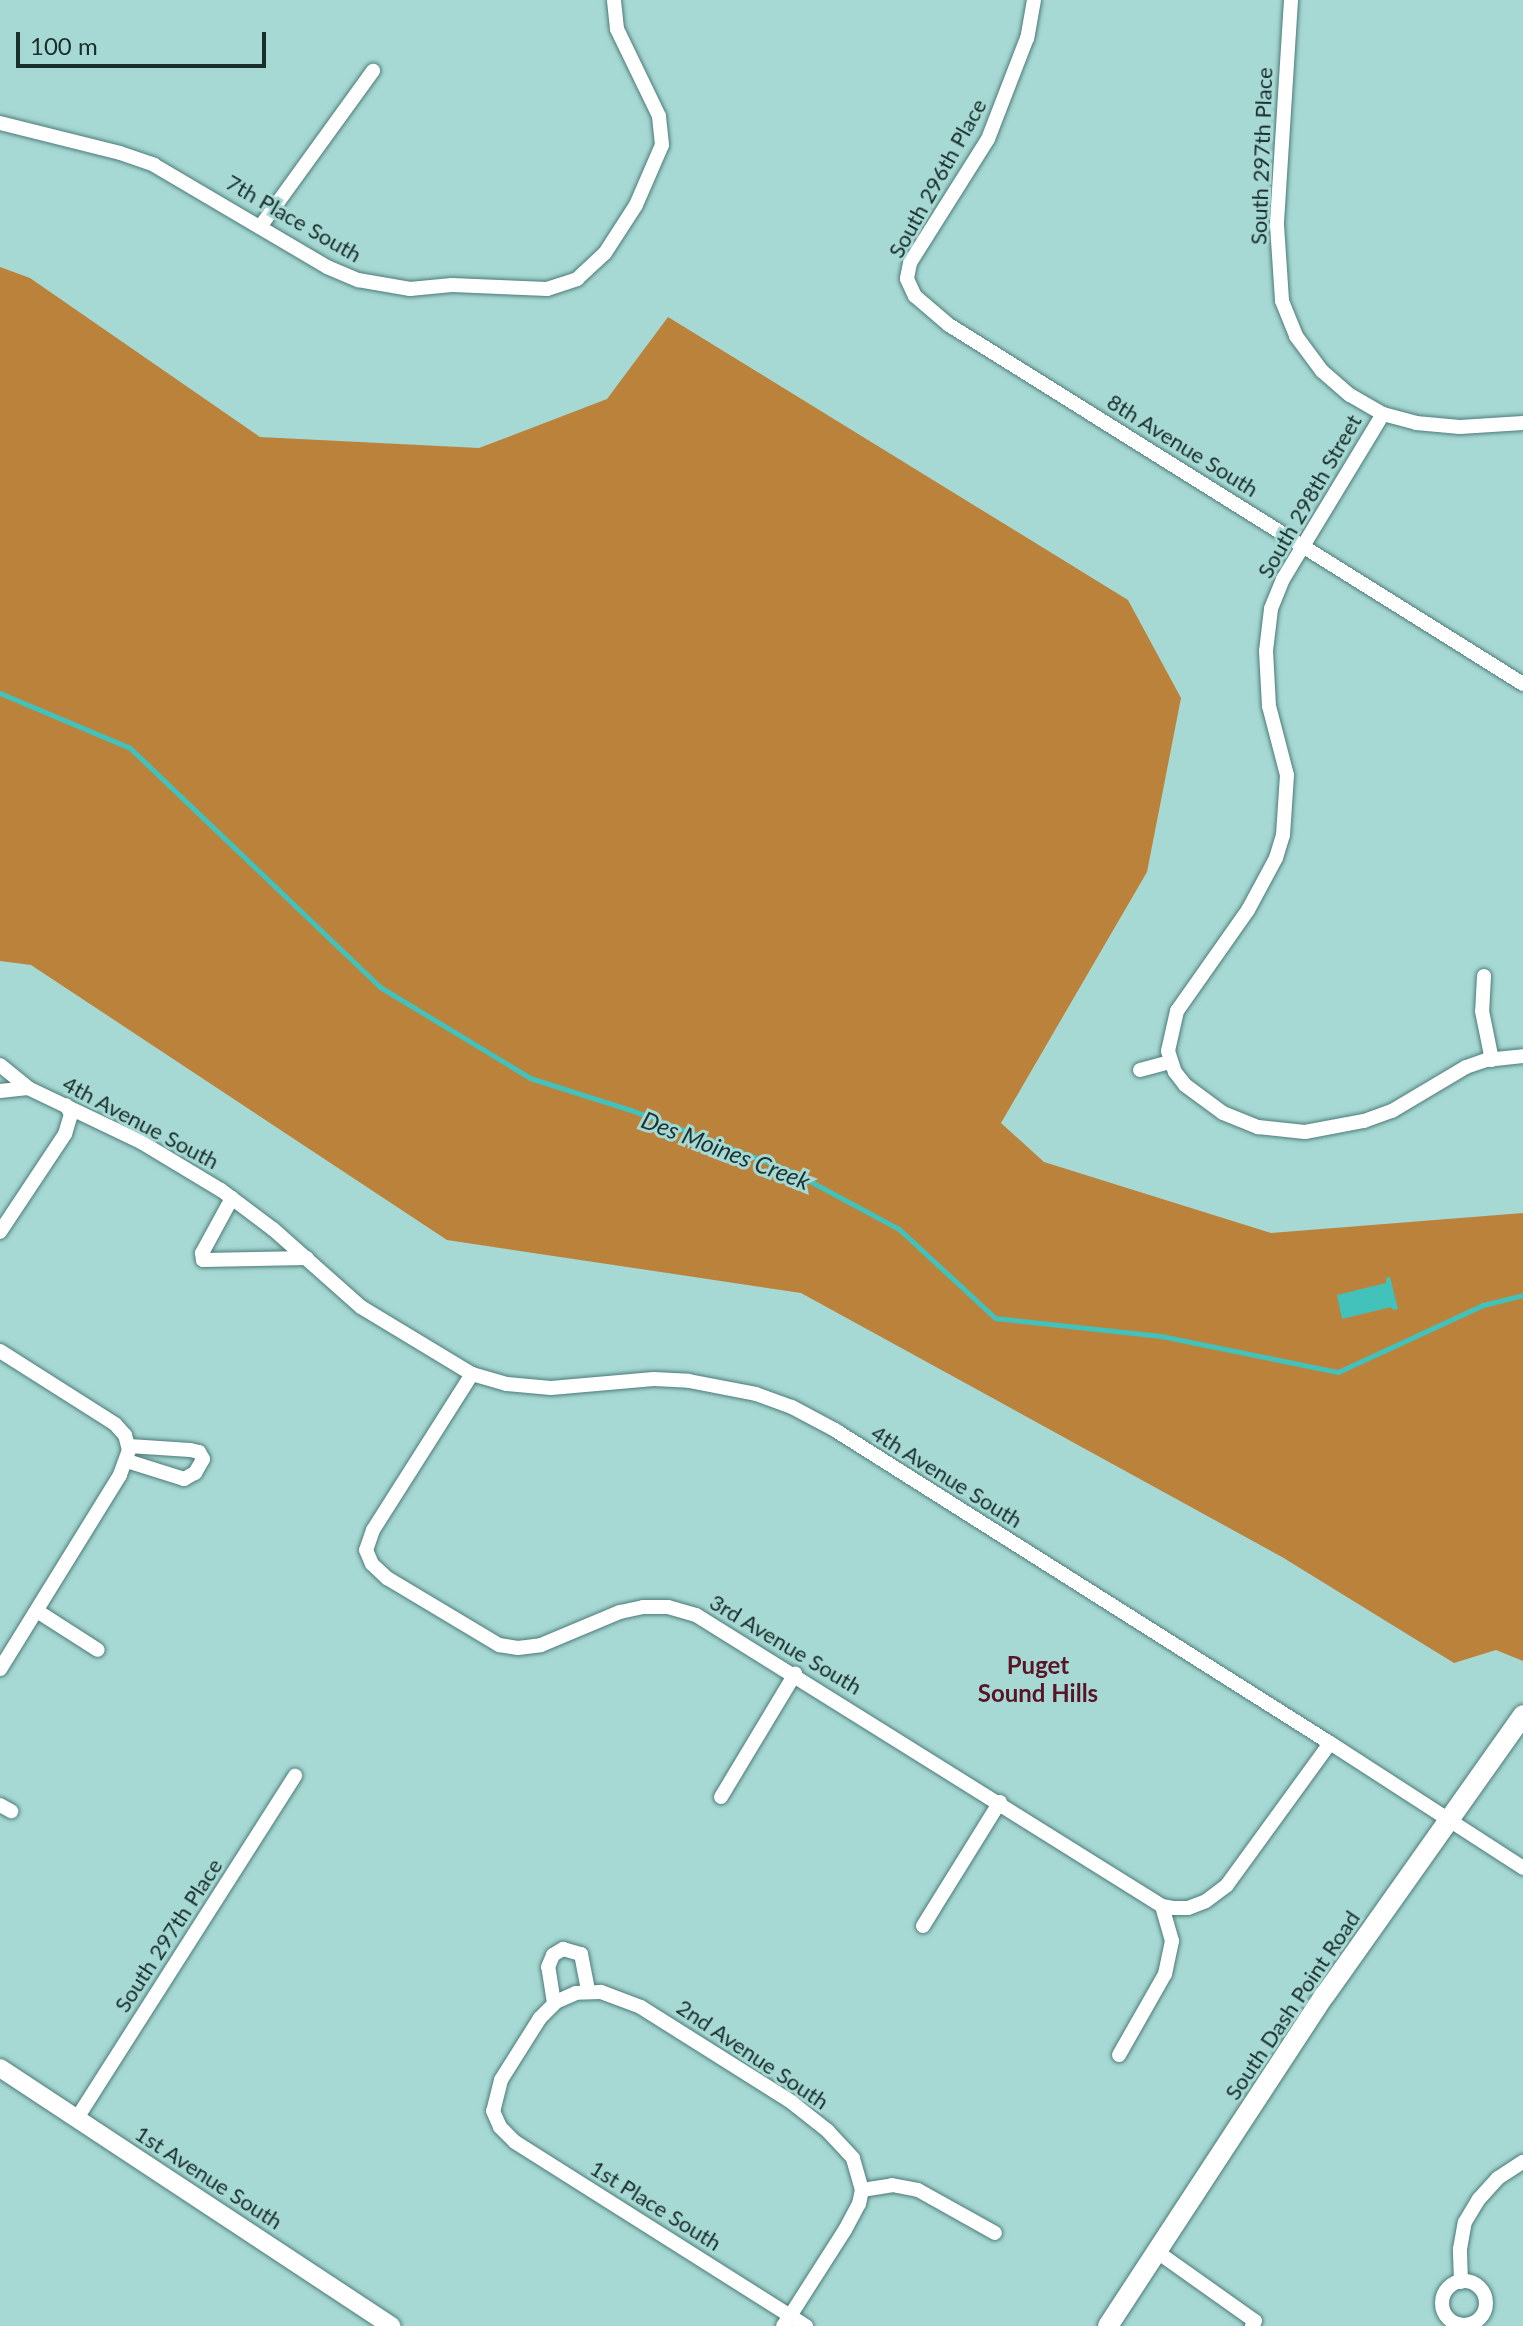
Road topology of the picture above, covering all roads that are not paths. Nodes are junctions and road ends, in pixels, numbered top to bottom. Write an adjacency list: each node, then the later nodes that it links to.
1 (614, 0): 6 (street, 7th Place South)
2 (1034, 0): 7 (street, South 296th Place)
3 (1291, 0): 8 (street, South 297th Place)
4 (373, 71): 6 (street)
5 (0, 123): 6 (street, 7th Place South)
6 (260, 227)
7 (909, 285): 10 (street, 8th Avenue South)
8 (1383, 414): 9 (street, South 297th Place); 10 (street, South 298th Street)
9 (1523, 423)
10 (1304, 547): 11 (street, 8th Avenue South); 15 (street, South 298th Street)
11 (1523, 684)
12 (1484, 976): 14 (street)
13 (1523, 1056): 14 (street)
14 (1492, 1060): 15 (street)
15 (1170, 1062): 17 (street)
16 (0, 1066): 18 (street, 4th Avenue South); 19 (street)
17 (1140, 1070)
18 (28, 1088): 19 (street, 4th Avenue South); 20 (street, 4th Avenue South)
19 (0, 1089)
20 (66, 1105): 21 (street, 4th Avenue South); 22 (street)
21 (232, 1198): 23 (street, 4th Avenue South); 23 (street, 4th Avenue South)
22 (0, 1232)
23 (307, 1258): 25 (street, 4th Avenue South)
24 (0, 1351): 26 (street)
25 (472, 1374): 29 (street, 3rd Avenue South); 31 (street, 4th Avenue South)
26 (37, 1611): 27 (street); 28 (street)
27 (98, 1650)
28 (0, 1669)
29 (795, 1674): 33 (street); 34 (street, 3rd Avenue South)
30 (1523, 1715): 35 (main road, South Dash Point Road)
31 (1330, 1743): 35 (street, 4th Avenue South); 37 (street)
32 (295, 1776): 43 (street, South 297th Place)
33 (721, 1797)
34 (1000, 1802): 37 (street, 3rd Avenue South); 38 (street)
35 (1450, 1821): 36 (street, 4th Avenue South); 47 (main road, South Dash Point Road)
36 (1523, 1868)
37 (1162, 1906): 41 (street)
38 (923, 1926)
39 (582, 1992): 40 (street); 40 (street); 45 (street, 2nd Avenue South)
40 (554, 2003): 49 (street, 1st Place South)
41 (1119, 2055)
42 (0, 2068): 43 (street, 1st Avenue South)
43 (77, 2118): 51 (street, 1st Avenue South)
44 (1523, 2162): 48 (street)
45 (862, 2190): 46 (street); 49 (street)
46 (995, 2233)
47 (1156, 2251): 50 (street); 53 (main road, South Dash Point Road)
48 (1461, 2282)
49 (786, 2321): 52 (street, 1st Place South)
50 (1254, 2323)
51 (392, 2326)
52 (806, 2326)
53 (1108, 2326)

